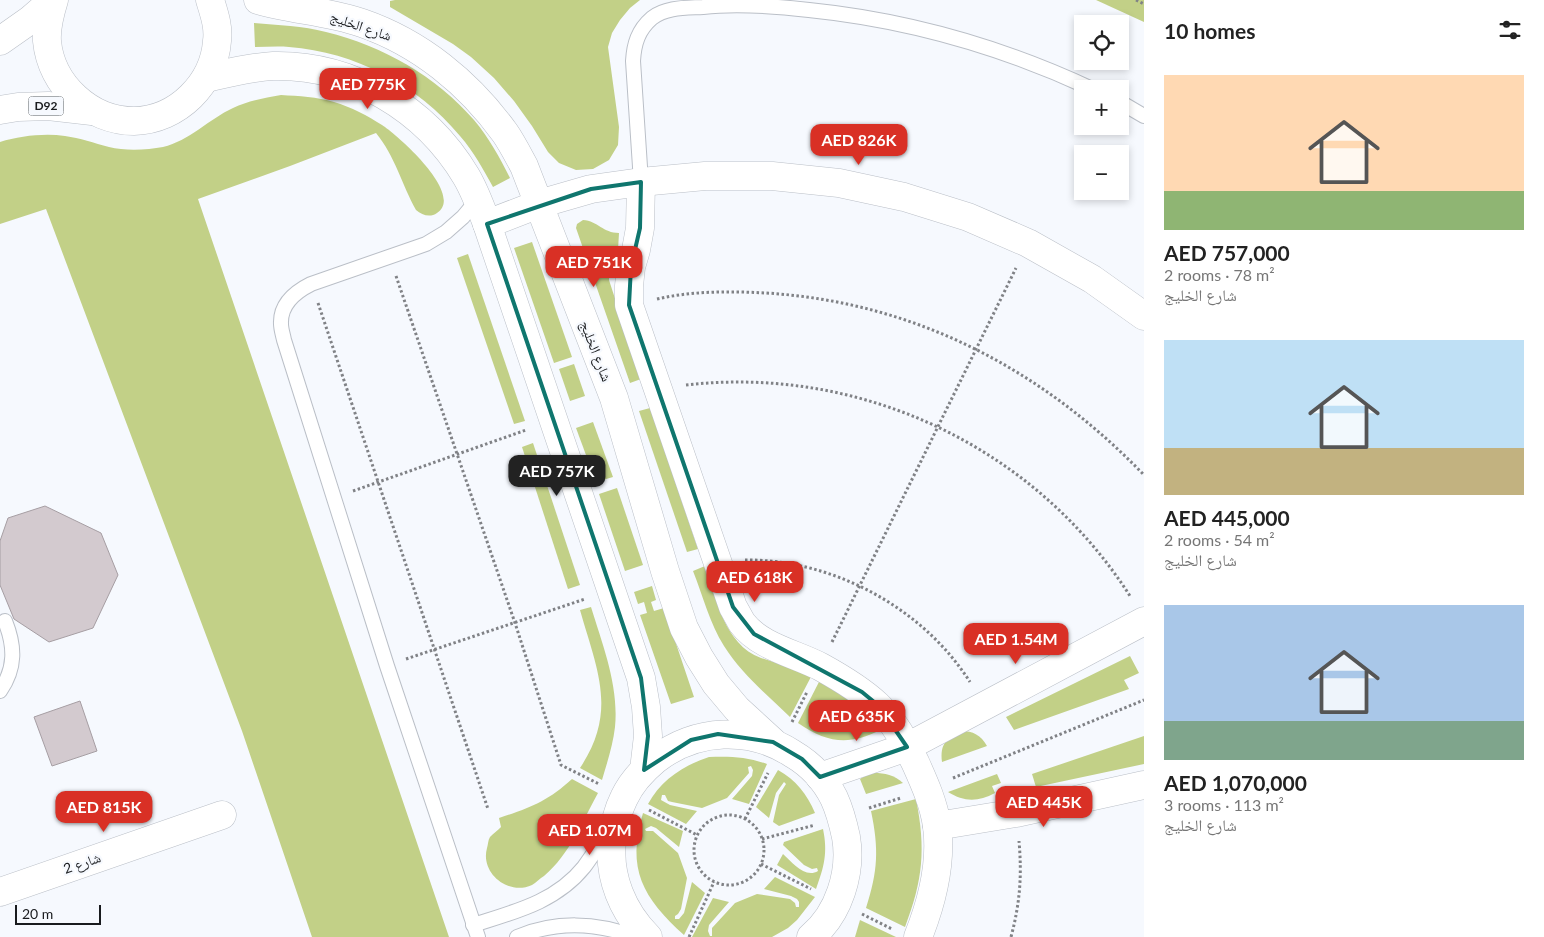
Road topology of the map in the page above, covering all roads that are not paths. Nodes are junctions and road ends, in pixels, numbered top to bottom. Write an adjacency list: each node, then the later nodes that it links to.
1 (54, 0): 4 (main road); 9 (main road)
2 (210, 0): 5 (main road)
3 (258, 0): 13 (main road, شارع الخليج)
4 (0, 41)
5 (206, 78): 9 (main road); 12 (main road)
6 (1074, 81): 11 (lane)
7 (1129, 107): 10 (lane)
8 (0, 110): 9 (main road, D92)
9 (92, 111)
10 (1144, 116)
11 (641, 182): 13 (main road); 15 (main road); 20 (main road)
12 (478, 199): 14 (main road); 28 (lane)
13 (539, 204): 14 (main road); 19 (main road, شارع الخليج)
14 (487, 224): 21 (main road)
15 (1144, 316)
16 (1139, 611): 20 (main road)
17 (5, 621): 18 (lane)
18 (0, 691)
19 (777, 744): 21 (main road); 22 (main road)
20 (907, 747): 22 (main road); 26 (main road)
21 (644, 770): 25 (main road)
22 (820, 777): 29 (main road)
23 (1144, 786): 26 (main road)
24 (222, 815): 27 (main road, شارع 2)
25 (614, 823): 28 (lane); 32 (main road)
26 (937, 826): 33 (main road)
27 (0, 892)
28 (476, 931)
29 (813, 936)
30 (517, 937): 31 (lane)
31 (635, 937)
32 (648, 937)
33 (918, 937)

